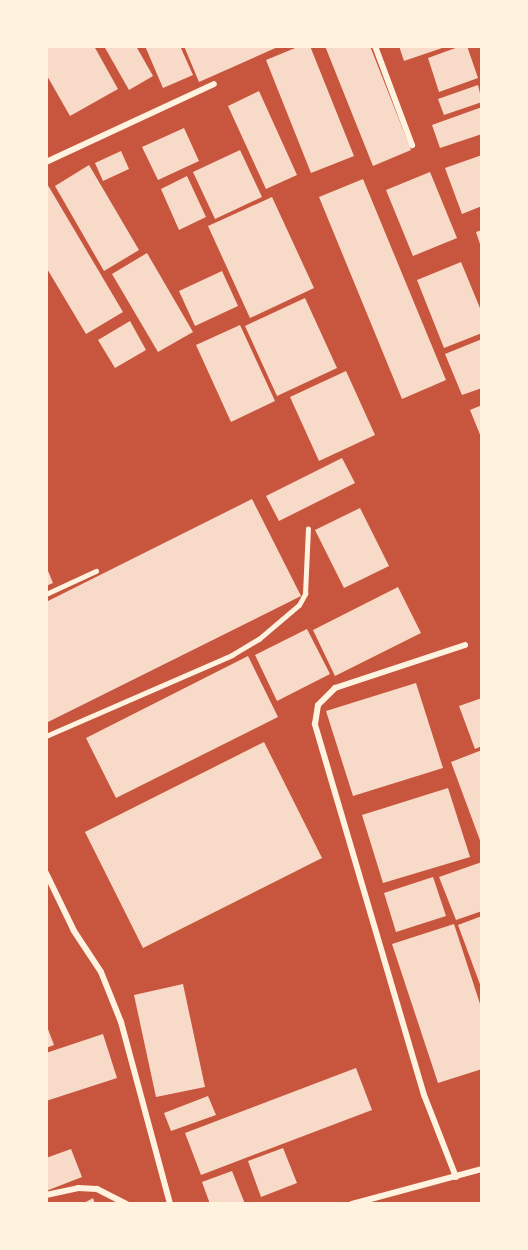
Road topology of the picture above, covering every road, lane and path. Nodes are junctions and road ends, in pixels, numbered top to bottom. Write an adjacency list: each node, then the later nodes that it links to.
1 (375, 46): 3 (street)
2 (214, 84): 4 (street)
3 (412, 145)
4 (46, 162)
5 (308, 529): 9 (lane)
6 (96, 571): 7 (lane)
7 (46, 594)
8 (465, 645): 12 (street)
9 (46, 736)
10 (46, 873): 15 (street)
11 (482, 1169): 12 (street)
12 (456, 1177): 16 (street)
13 (46, 1195): 14 (street)
14 (126, 1203)
15 (170, 1203)
16 (352, 1203)

